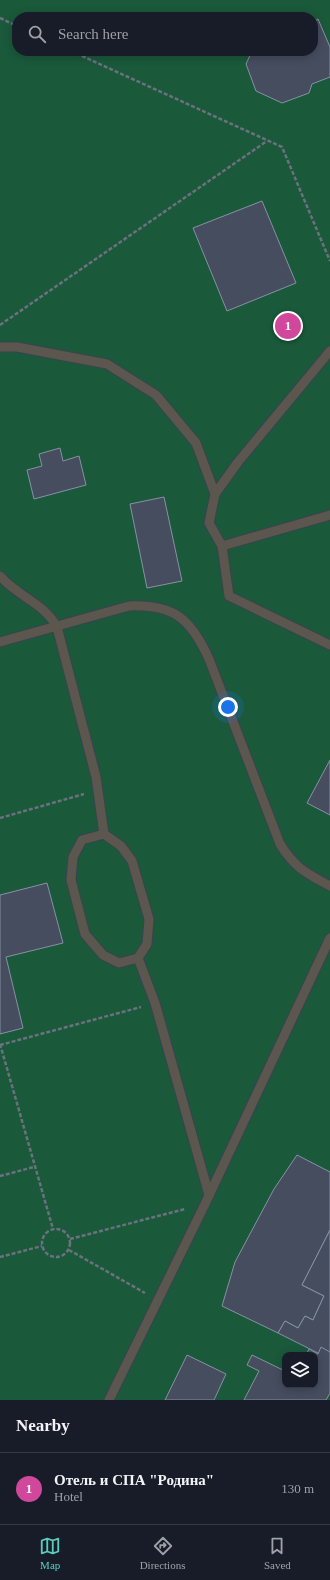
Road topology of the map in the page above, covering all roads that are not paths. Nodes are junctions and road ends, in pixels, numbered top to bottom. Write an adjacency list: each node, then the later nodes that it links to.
1 (0, 348): 3 (lane)
2 (330, 350): 3 (lane)
3 (215, 494): 5 (lane)
4 (330, 515): 5 (lane)
5 (222, 546): 9 (lane)
6 (0, 576): 7 (lane)
7 (57, 627): 8 (lane); 10 (lane); 11 (lane)
8 (0, 642)
9 (330, 645)
10 (104, 834): 13 (lane); 13 (lane)
11 (330, 886)
12 (330, 938): 14 (lane)
13 (138, 958): 14 (lane)
14 (207, 1200): 15 (lane)
15 (109, 1400)

